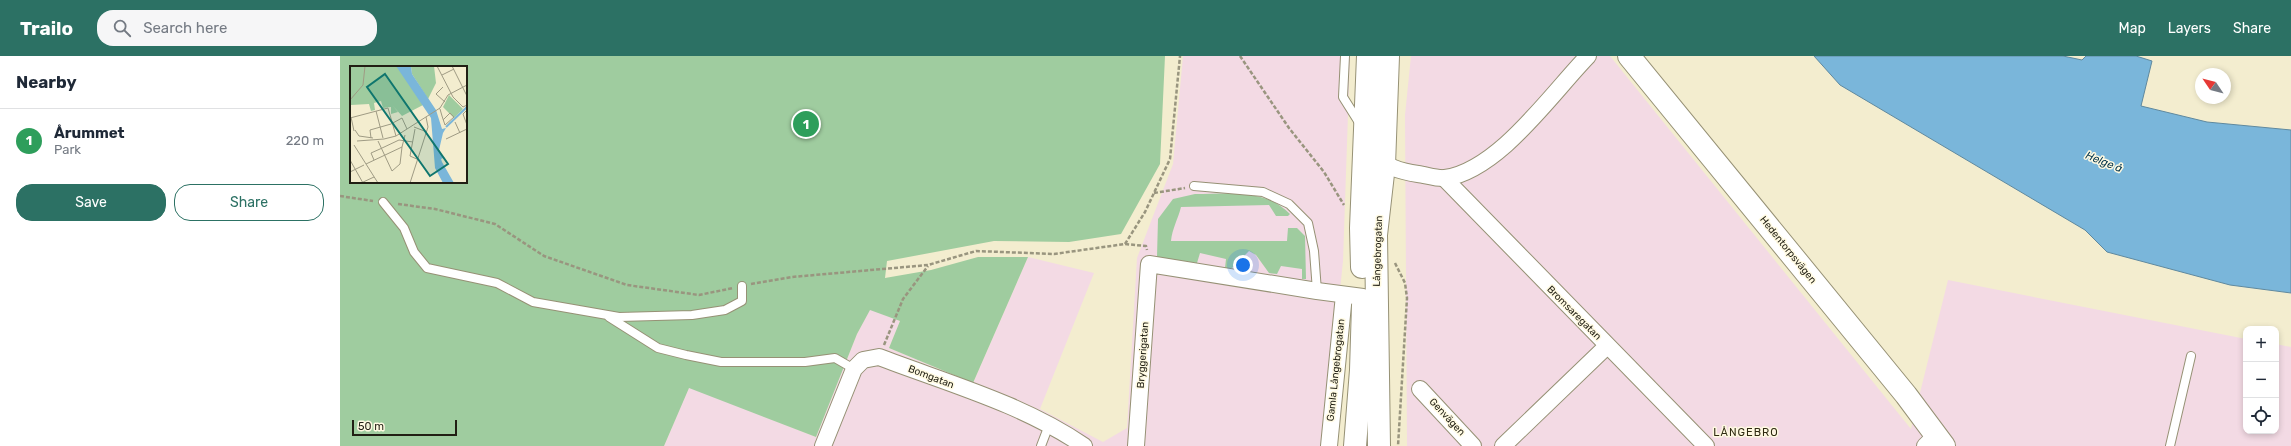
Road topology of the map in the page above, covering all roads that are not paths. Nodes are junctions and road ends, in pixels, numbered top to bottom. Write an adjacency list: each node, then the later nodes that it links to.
1 (1345, 56): 7 (lane)
2 (1368, 56): 7 (main road, Långebrogatan)
3 (1376, 56): 8 (street)
4 (1388, 56): 8 (main road, Långebrogatan)
5 (1588, 56): 9 (street)
6 (1629, 56): 21 (main road, Hedentorpsvägen)
7 (1364, 130): 14 (main road, Långebrogatan)
8 (1384, 165): 9 (street); 28 (main road, Långebrogatan)
9 (1444, 178): 16 (street, Bromsaregatan)
10 (1194, 186): 13 (lane)
11 (383, 202): 15 (lane)
12 (742, 286): 15 (lane)
13 (1317, 291): 14 (street); 25 (street, Bryggerigatan)
14 (1353, 296): 26 (street, Gamla Långebrogatan); 27 (main road, Långebrogatan)
15 (606, 315): 18 (lane)
16 (1607, 346): 30 (street); 31 (street, Bromsaregatan)
17 (2191, 356): 32 (lane)
18 (854, 369): 20 (street, Bomgatan); 22 (street)
19 (1420, 388): 29 (street, Genvägen)
20 (1050, 425): 23 (lane); 24 (street, Bomgatan)
21 (1935, 442)
22 (823, 446)
23 (1041, 446)
24 (1084, 446)
25 (1136, 446)
26 (1329, 446)
27 (1355, 446)
28 (1379, 446)
29 (1473, 446)
30 (1502, 446)
31 (1706, 446)
32 (2170, 446)

